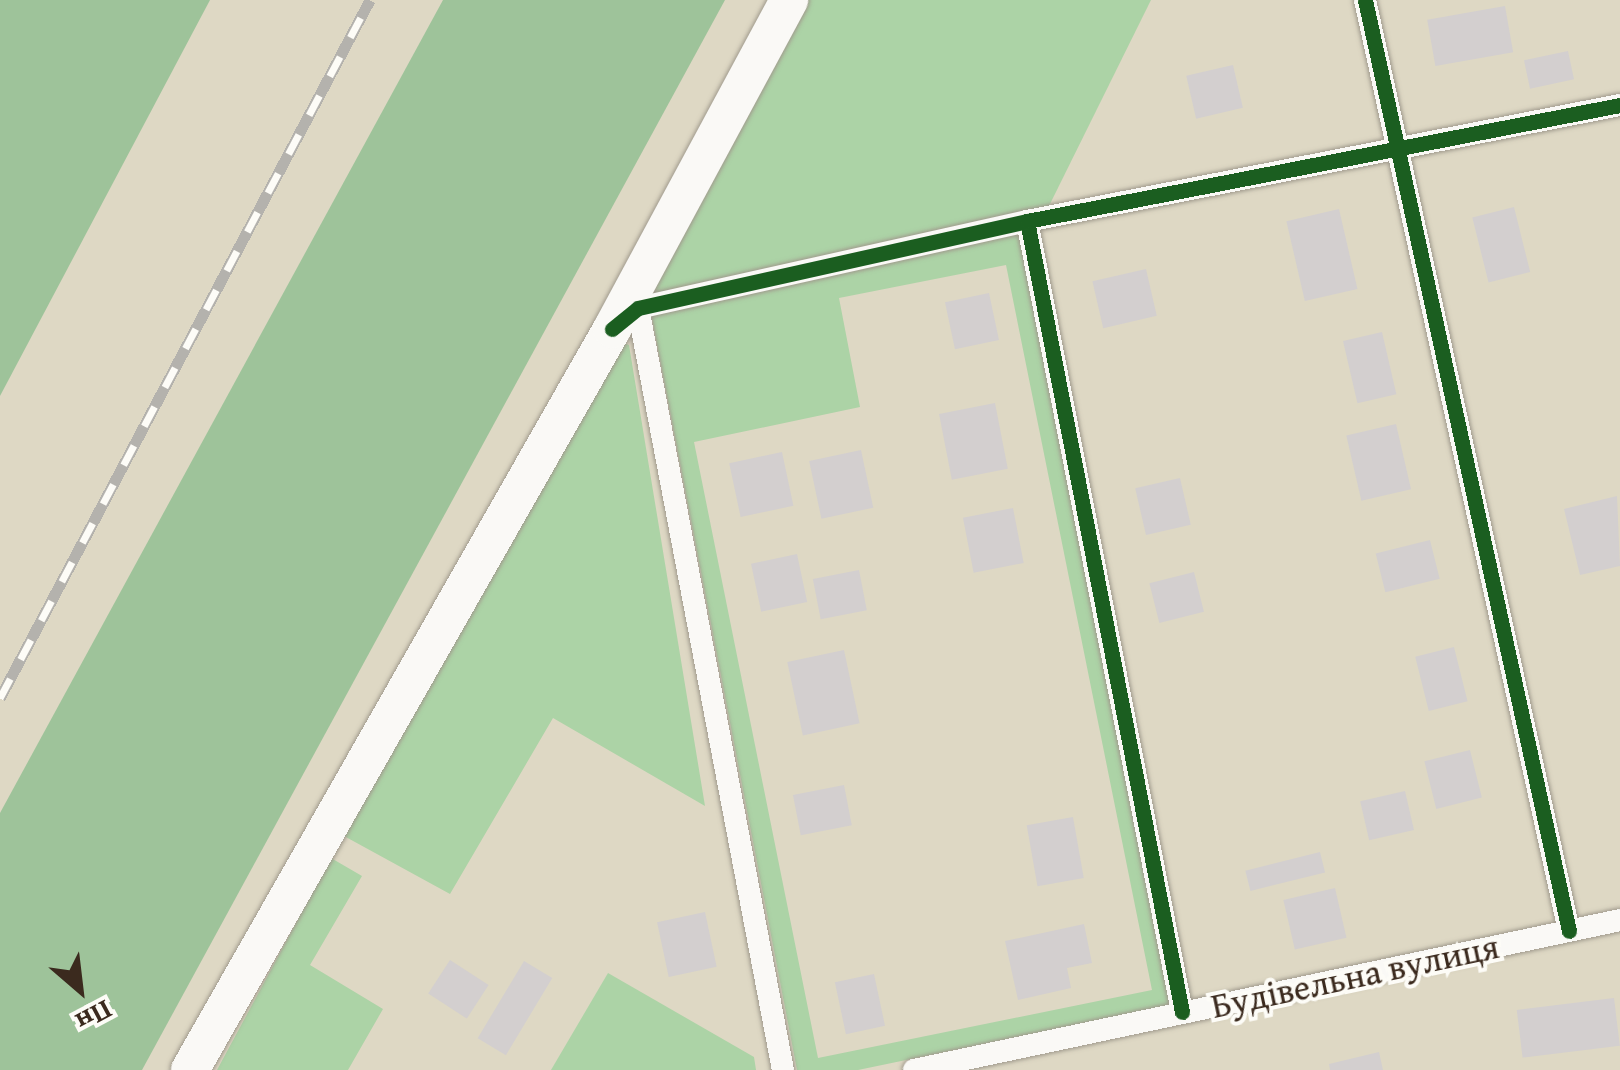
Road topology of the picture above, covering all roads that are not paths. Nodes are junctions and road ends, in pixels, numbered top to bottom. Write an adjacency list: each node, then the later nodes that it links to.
1 (789, 0): 6 (main road)
2 (1365, 0): 4 (street)
3 (1620, 104): 4 (street)
4 (1394, 150): 5 (street); 8 (street)
5 (1026, 221): 6 (street); 9 (street)
6 (625, 319): 10 (main road); 11 (street)
7 (1620, 920): 8 (street, Будівельна вулиця)
8 (1569, 931): 9 (street, Будівельна вулиця)
9 (1182, 1012): 12 (street, Будівельна вулиця)
10 (190, 1070)
11 (783, 1070)
12 (914, 1070)

